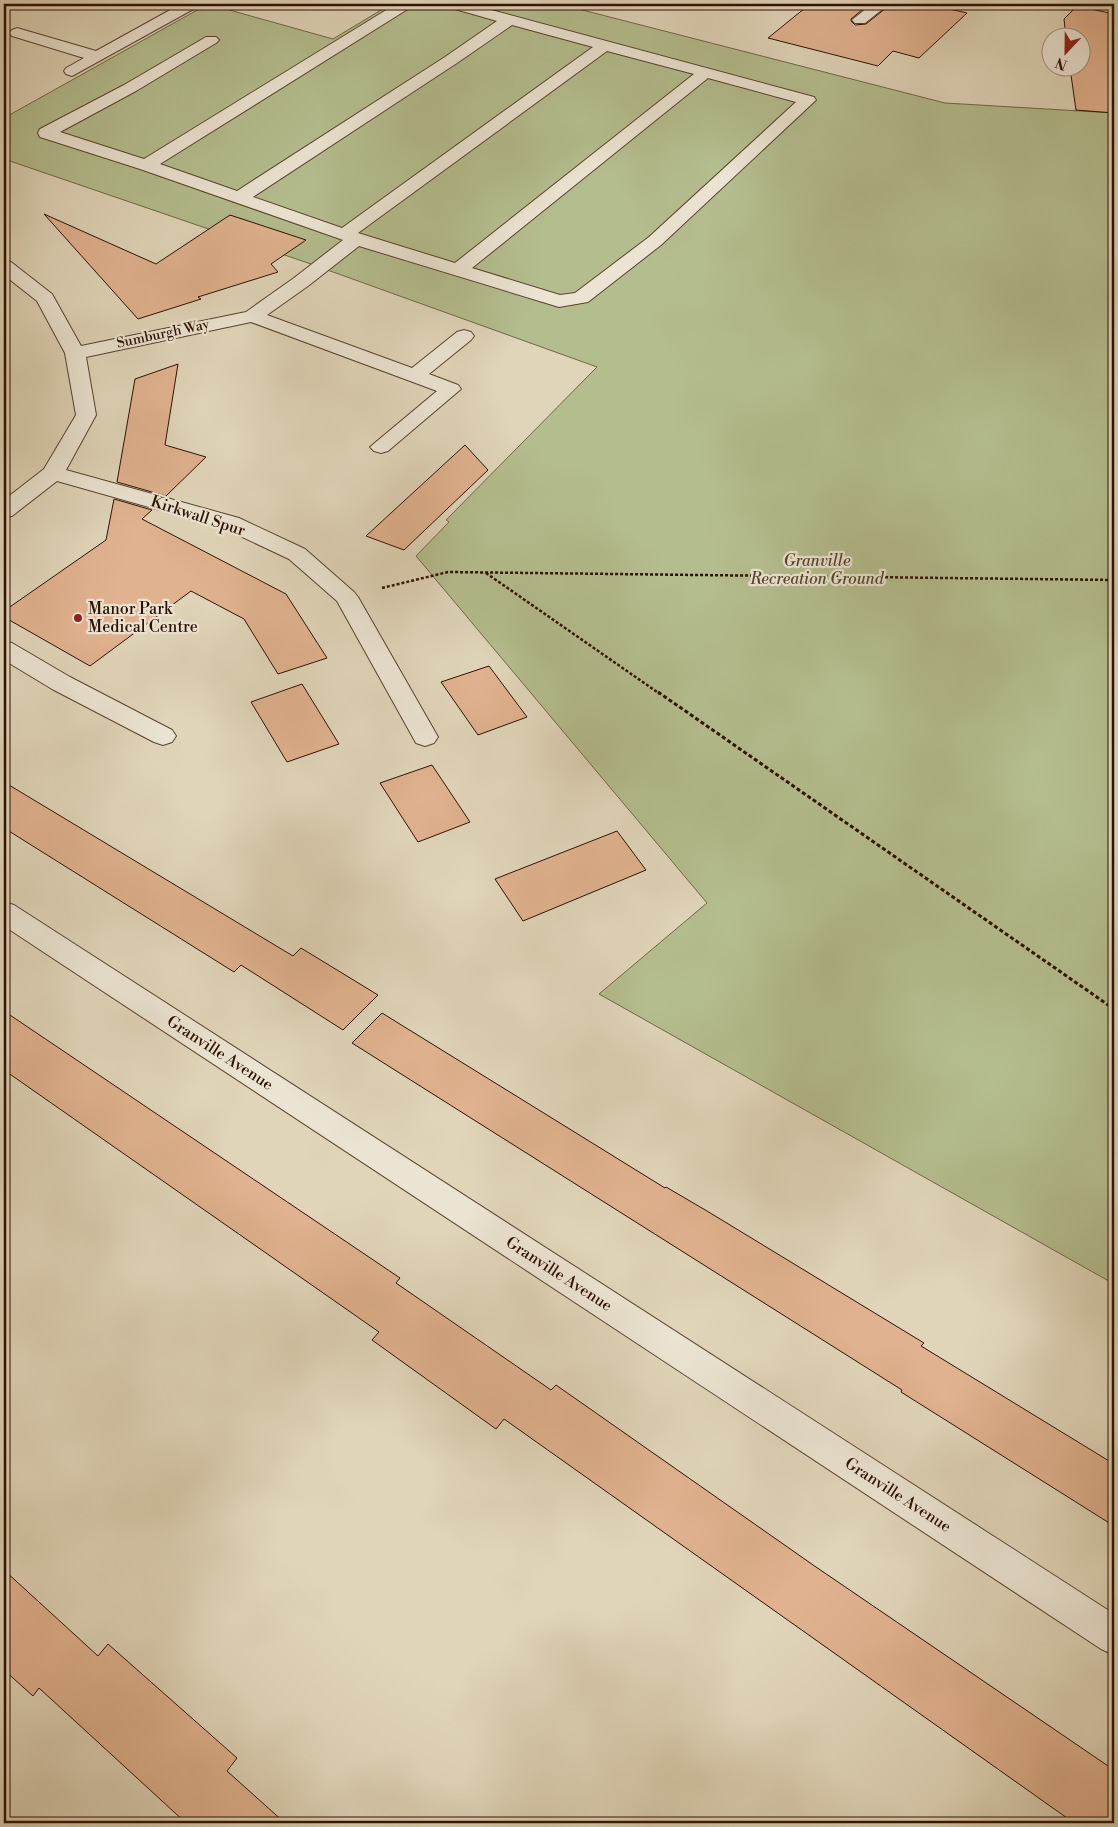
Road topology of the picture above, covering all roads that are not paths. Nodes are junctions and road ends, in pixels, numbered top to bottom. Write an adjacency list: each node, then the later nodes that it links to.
1 (192, 4): 10 (street)
2 (406, 4): 13 (street)
3 (453, 4): 5 (street)
4 (881, 4): 6 (street)
5 (510, 19): 9 (street); 14 (street)
6 (860, 20)
7 (8, 32): 10 (street)
8 (211, 40): 13 (street)
9 (606, 45): 12 (street); 15 (street, Sumburgh Way)
10 (96, 56): 11 (street)
11 (72, 71)
12 (706, 72): 17 (street); 17 (street)
13 (146, 165): 14 (street)
14 (239, 198): 15 (street)
15 (350, 237): 17 (street); 18 (street, Sumburgh Way)
16 (4, 266): 20 (street)
17 (460, 270)
18 (252, 316): 20 (street, Sumburgh Way); 21 (street)
19 (464, 336): 21 (street)
20 (75, 353): 23 (street)
21 (414, 376): 22 (street)
22 (381, 447)
23 (53, 473): 24 (street); 27 (street, Kirkwall Spur)
24 (4, 512)
25 (4, 650): 26 (street)
26 (164, 736)
27 (425, 737)
28 (4, 912): 29 (street, Granville Avenue)
29 (1114, 1636)

